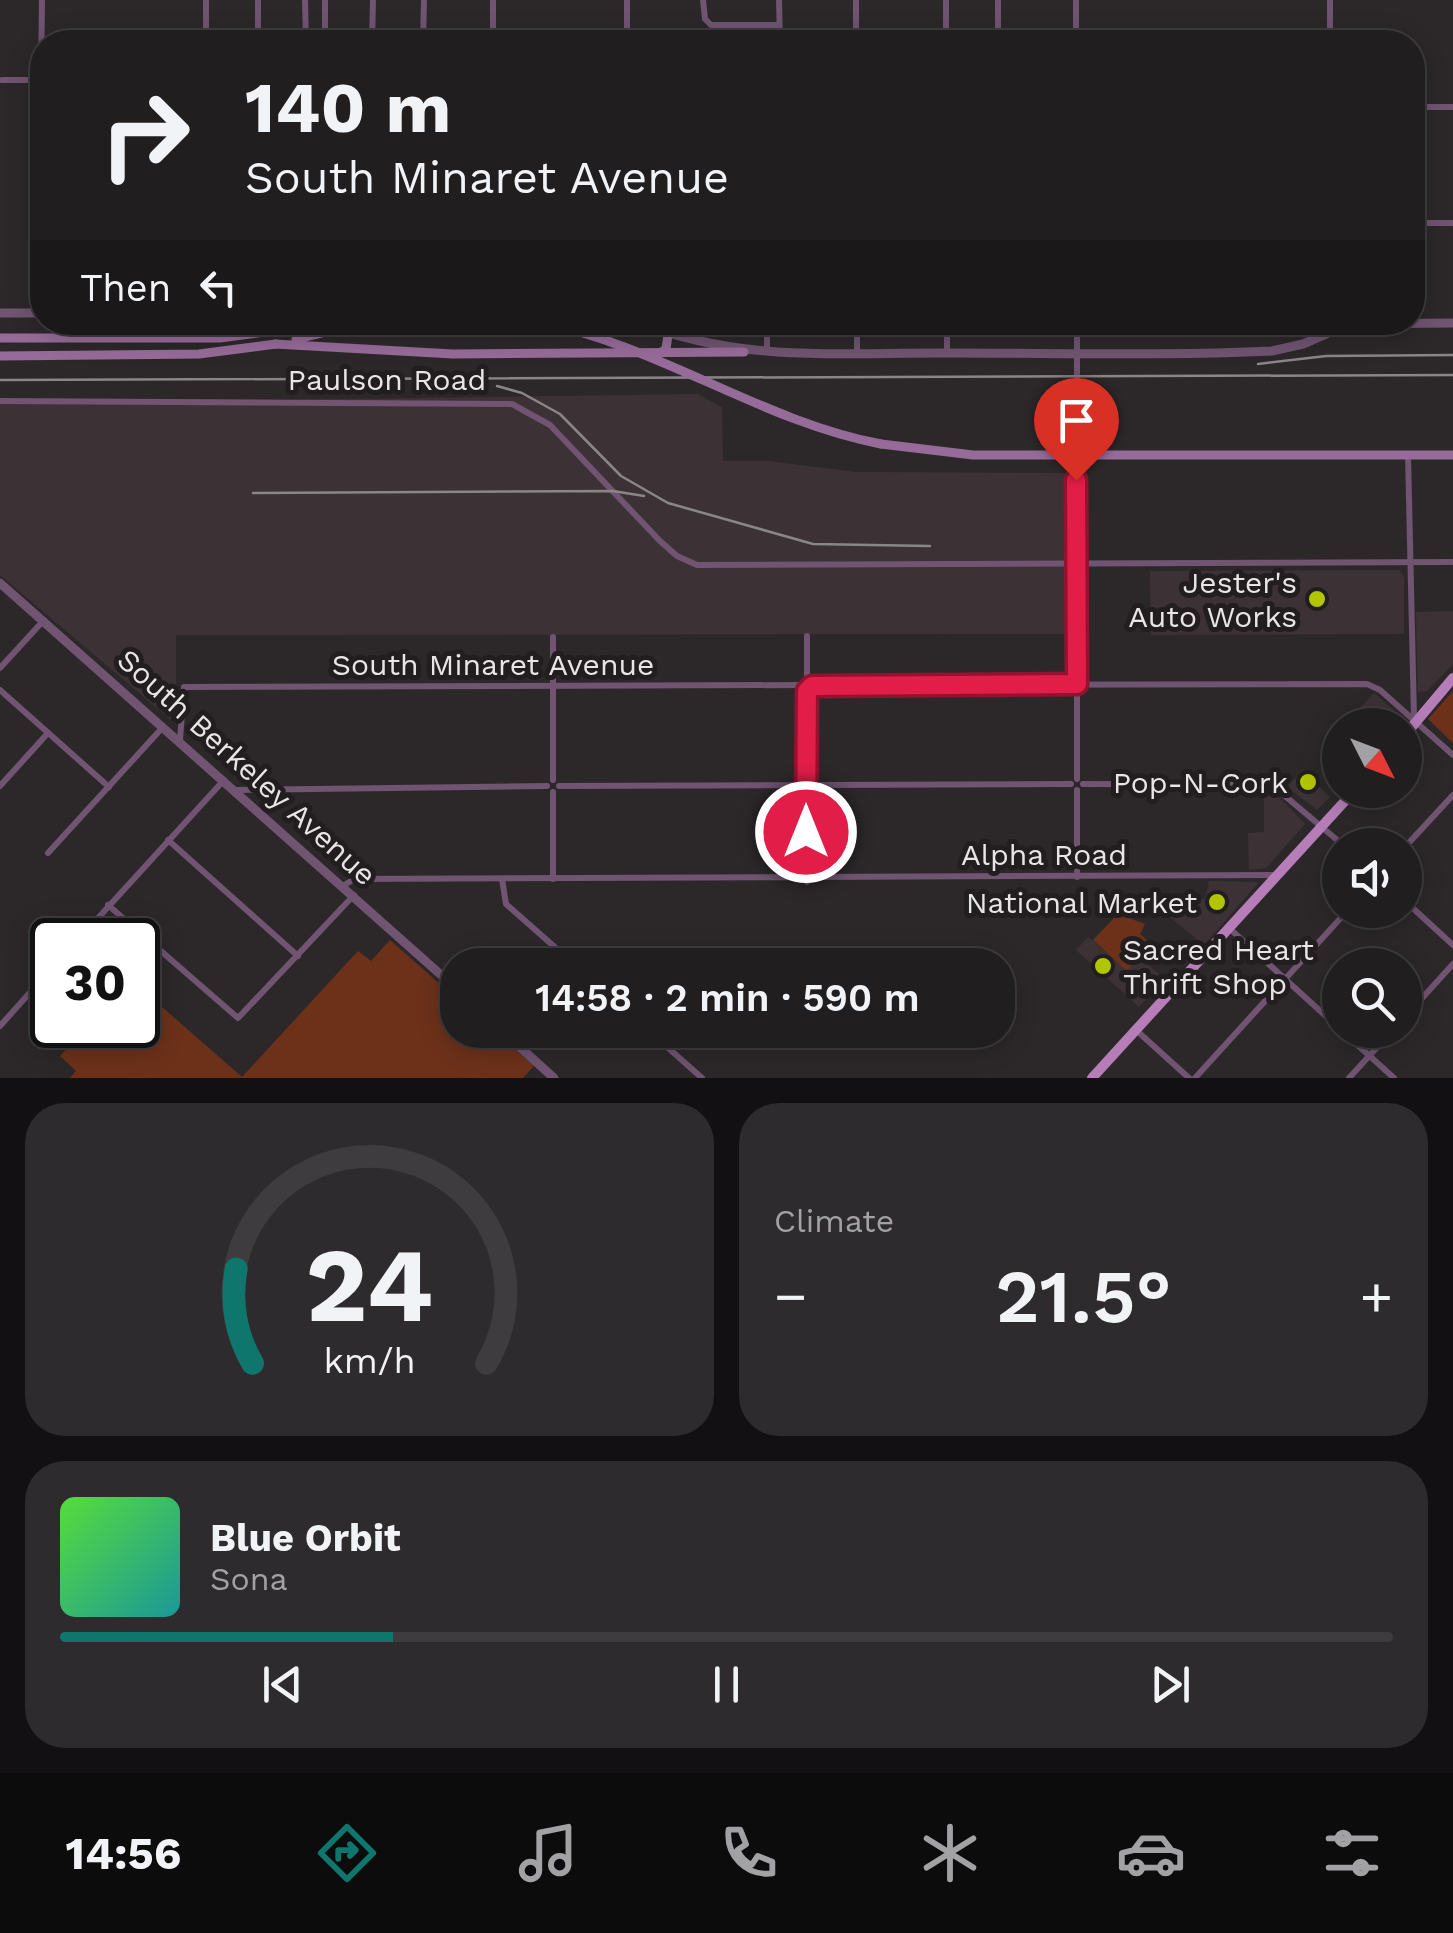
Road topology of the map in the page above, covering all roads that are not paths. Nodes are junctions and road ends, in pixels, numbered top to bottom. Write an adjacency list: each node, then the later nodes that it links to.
1 (42, 0): 18 (street)
2 (206, 0): 19 (street)
3 (258, 0): 20 (street)
4 (305, 0): 21 (street)
5 (325, 0): 22 (street)
6 (372, 0): 23 (street)
7 (424, 0): 24 (street)
8 (493, 0): 25 (street)
9 (627, 0): 26 (street)
10 (703, 0): 17 (street)
11 (779, 0): 17 (street)
12 (856, 0): 28 (street)
13 (946, 0): 29 (street)
14 (998, 0): 30 (street)
15 (1076, 0): 31 (street)
16 (1330, 0): 32 (street)
17 (779, 25): 27 (street)
18 (42, 30)
19 (206, 30)
20 (258, 30)
21 (306, 30)
22 (325, 30)
23 (372, 30)
24 (423, 30)
25 (493, 30)
26 (627, 30)
27 (779, 30)
28 (856, 30)
29 (946, 30)
30 (998, 30)
31 (1076, 30)
32 (1330, 30)
33 (2, 80): 34 (street)
34 (30, 80)
35 (1425, 106): 36 (street)
36 (1453, 106)
37 (1425, 223): 38 (street)
38 (1453, 223)
39 (0, 313): 40 (street)
40 (30, 313)
41 (1425, 323): 42 (street)
42 (1453, 323)
43 (261, 335): 54 (main road)
44 (313, 335): 55 (main road)
45 (589, 335): 66 (main road, bridge)
46 (668, 335): 61 (main road)
47 (672, 335): 56 (street)
48 (767, 335): 58 (street)
49 (857, 335): 59 (street)
50 (947, 335): 57 (street)
51 (1077, 335): 60 (street)
52 (1317, 335): 60 (street)
53 (0, 338): 54 (main road)
54 (110, 338)
55 (275, 344): 61 (main road); 62 (main road)
56 (744, 352): 58 (street); 61 (main road)
57 (947, 352): 59 (street); 60 (street)
58 (767, 353): 59 (street)
59 (857, 353)
60 (1077, 353): 66 (street)
61 (659, 354)
62 (0, 356)
63 (0, 402): 69 (street, Paulson Road)
64 (1408, 455): 65 (main road); 66 (main road); 67 (street)
65 (1453, 455)
66 (1076, 456): 69 (street)
67 (1409, 562): 68 (street); 69 (street); 80 (street)
68 (1453, 562)
69 (1076, 564): 76 (street)
70 (0, 583): 71 (street, South Berkeley Avenue)
71 (44, 620): 74 (street); 85 (street, South Berkeley Avenue)
72 (807, 636): 77 (street)
73 (553, 637): 78 (street)
74 (0, 668)
75 (1453, 678): 84 (main road)
76 (1077, 684): 77 (street, South Minaret Avenue); 81 (street, South Minaret Avenue); 91 (street)
77 (807, 685): 78 (street, South Minaret Avenue); 94 (street)
78 (553, 686): 88 (street, South Minaret Avenue); 93 (street)
79 (0, 690): 87 (street)
80 (1411, 704): 82 (street); 83 (street)
81 (1401, 708)
82 (1406, 708)
83 (1412, 708)
84 (1422, 715)
85 (164, 726): 88 (street, South Berkeley Avenue); 95 (street)
86 (1422, 727): 89 (street, South Minaret Avenue)
87 (48, 733): 92 (street); 95 (street)
88 (180, 740): 90 (street, South Berkeley Avenue)
89 (1453, 755)
90 (224, 779): 96 (street, South Berkeley Avenue); 101 (street)
91 (1077, 784): 94 (street); 99 (street); 105 (street)
92 (0, 786)
93 (553, 786): 94 (street); 96 (street); 107 (street)
94 (807, 786): 103 (street)
95 (109, 787): 102 (street)
96 (237, 790): 108 (street, South Berkeley Avenue)
97 (1453, 794): 100 (street)
98 (1338, 808): 99 (main road)
99 (1322, 826): 104 (main road)
100 (1422, 828)
101 (168, 840): 110 (street); 117 (street)
102 (48, 853)
103 (807, 876): 105 (street, Alpha Road); 107 (street, Alpha Road)
104 (1276, 876): 105 (street, Alpha Road); 113 (main road)
105 (1077, 877)
106 (502, 879): 107 (street, Alpha Road); 108 (street, Alpha Road); 116 (street)
107 (553, 879)
108 (344, 886): 109 (street, South Berkeley Avenue)
109 (354, 896): 117 (street); 119 (street, South Berkeley Avenue)
110 (108, 905): 112 (street); 117 (street)
111 (1422, 917): 115 (street)
112 (97, 918)
113 (1229, 928): 120 (street); 125 (main road)
114 (1332, 928): 120 (street)
115 (1453, 945)
116 (556, 948)
117 (298, 956)
118 (1453, 964): 122 (street)
119 (440, 974)
120 (1285, 979): 123 (street); 134 (street)
121 (30, 993): 124 (street)
122 (1422, 998)
123 (1322, 1012)
124 (0, 1026)
125 (1136, 1030): 133 (main road); 134 (street)
126 (521, 1048): 131 (street)
127 (668, 1048): 132 (street)
128 (1361, 1048): 130 (street)
129 (1377, 1048): 130 (street)
130 (1370, 1056): 135 (street); 136 (street)
131 (554, 1078)
132 (702, 1078)
133 (1092, 1078)
134 (1192, 1078)
135 (1350, 1078)
136 (1394, 1078)

